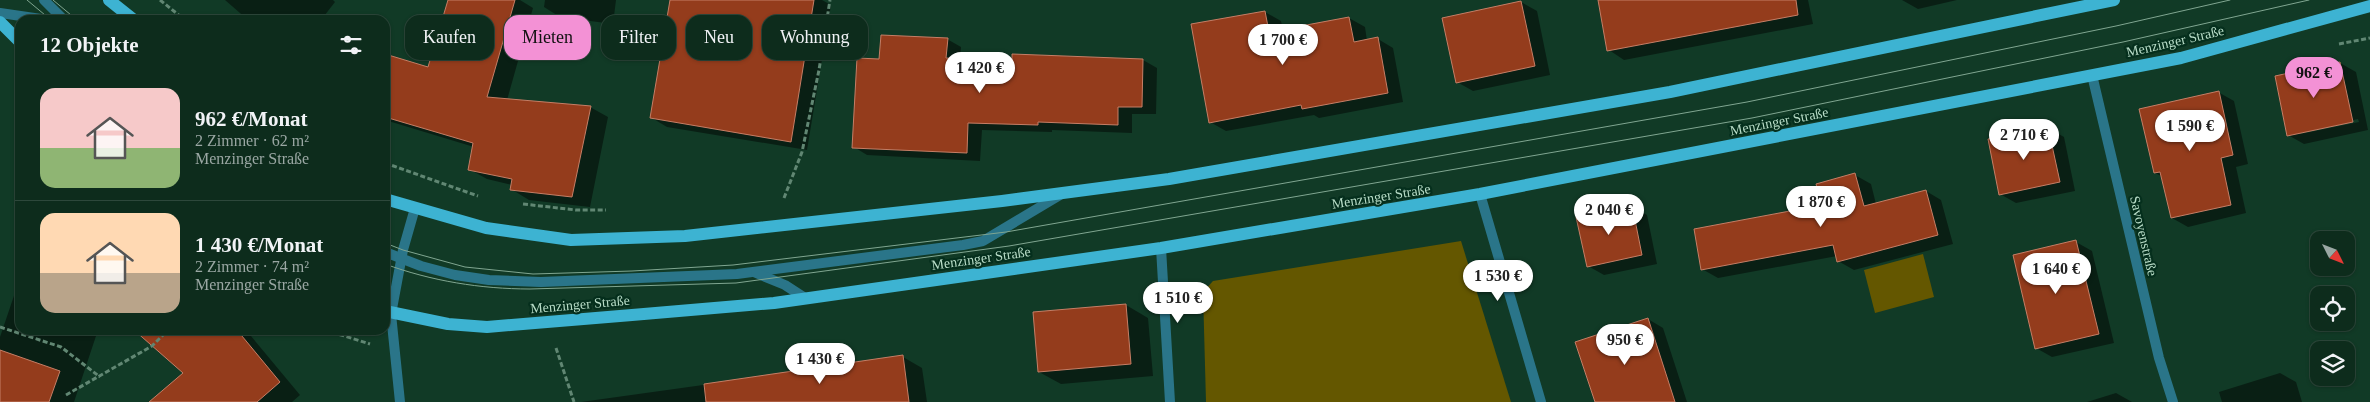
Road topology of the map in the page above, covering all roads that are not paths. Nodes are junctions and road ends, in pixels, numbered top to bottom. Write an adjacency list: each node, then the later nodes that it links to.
1 (44, 0): 7 (street)
2 (109, 0): 8 (main road)
3 (2114, 0): 12 (main road)
4 (2370, 6): 11 (main road, Menzinger Straße)
5 (0, 13): 6 (street)
6 (15, 15)
7 (59, 15)
8 (128, 15)
9 (0, 22): 10 (main road)
10 (15, 37)
11 (2092, 75): 13 (main road, Menzinger Straße); 27 (street, Savoyenstraße)
12 (1063, 193): 15 (main road); 19 (street)
13 (1480, 194): 16 (main road, Menzinger Straße); 26 (street)
14 (390, 200): 15 (main road)
15 (415, 208): 18 (street)
16 (1161, 248): 20 (main road, Menzinger Straße); 25 (street)
17 (390, 254): 18 (street)
18 (401, 259): 19 (street); 21 (street)
19 (755, 272): 20 (street)
20 (805, 298): 22 (main road, Menzinger Straße)
21 (390, 304)
22 (390, 312)
23 (390, 323): 24 (street)
24 (400, 402)
25 (1170, 402)
26 (1541, 402)
27 (2173, 402)

